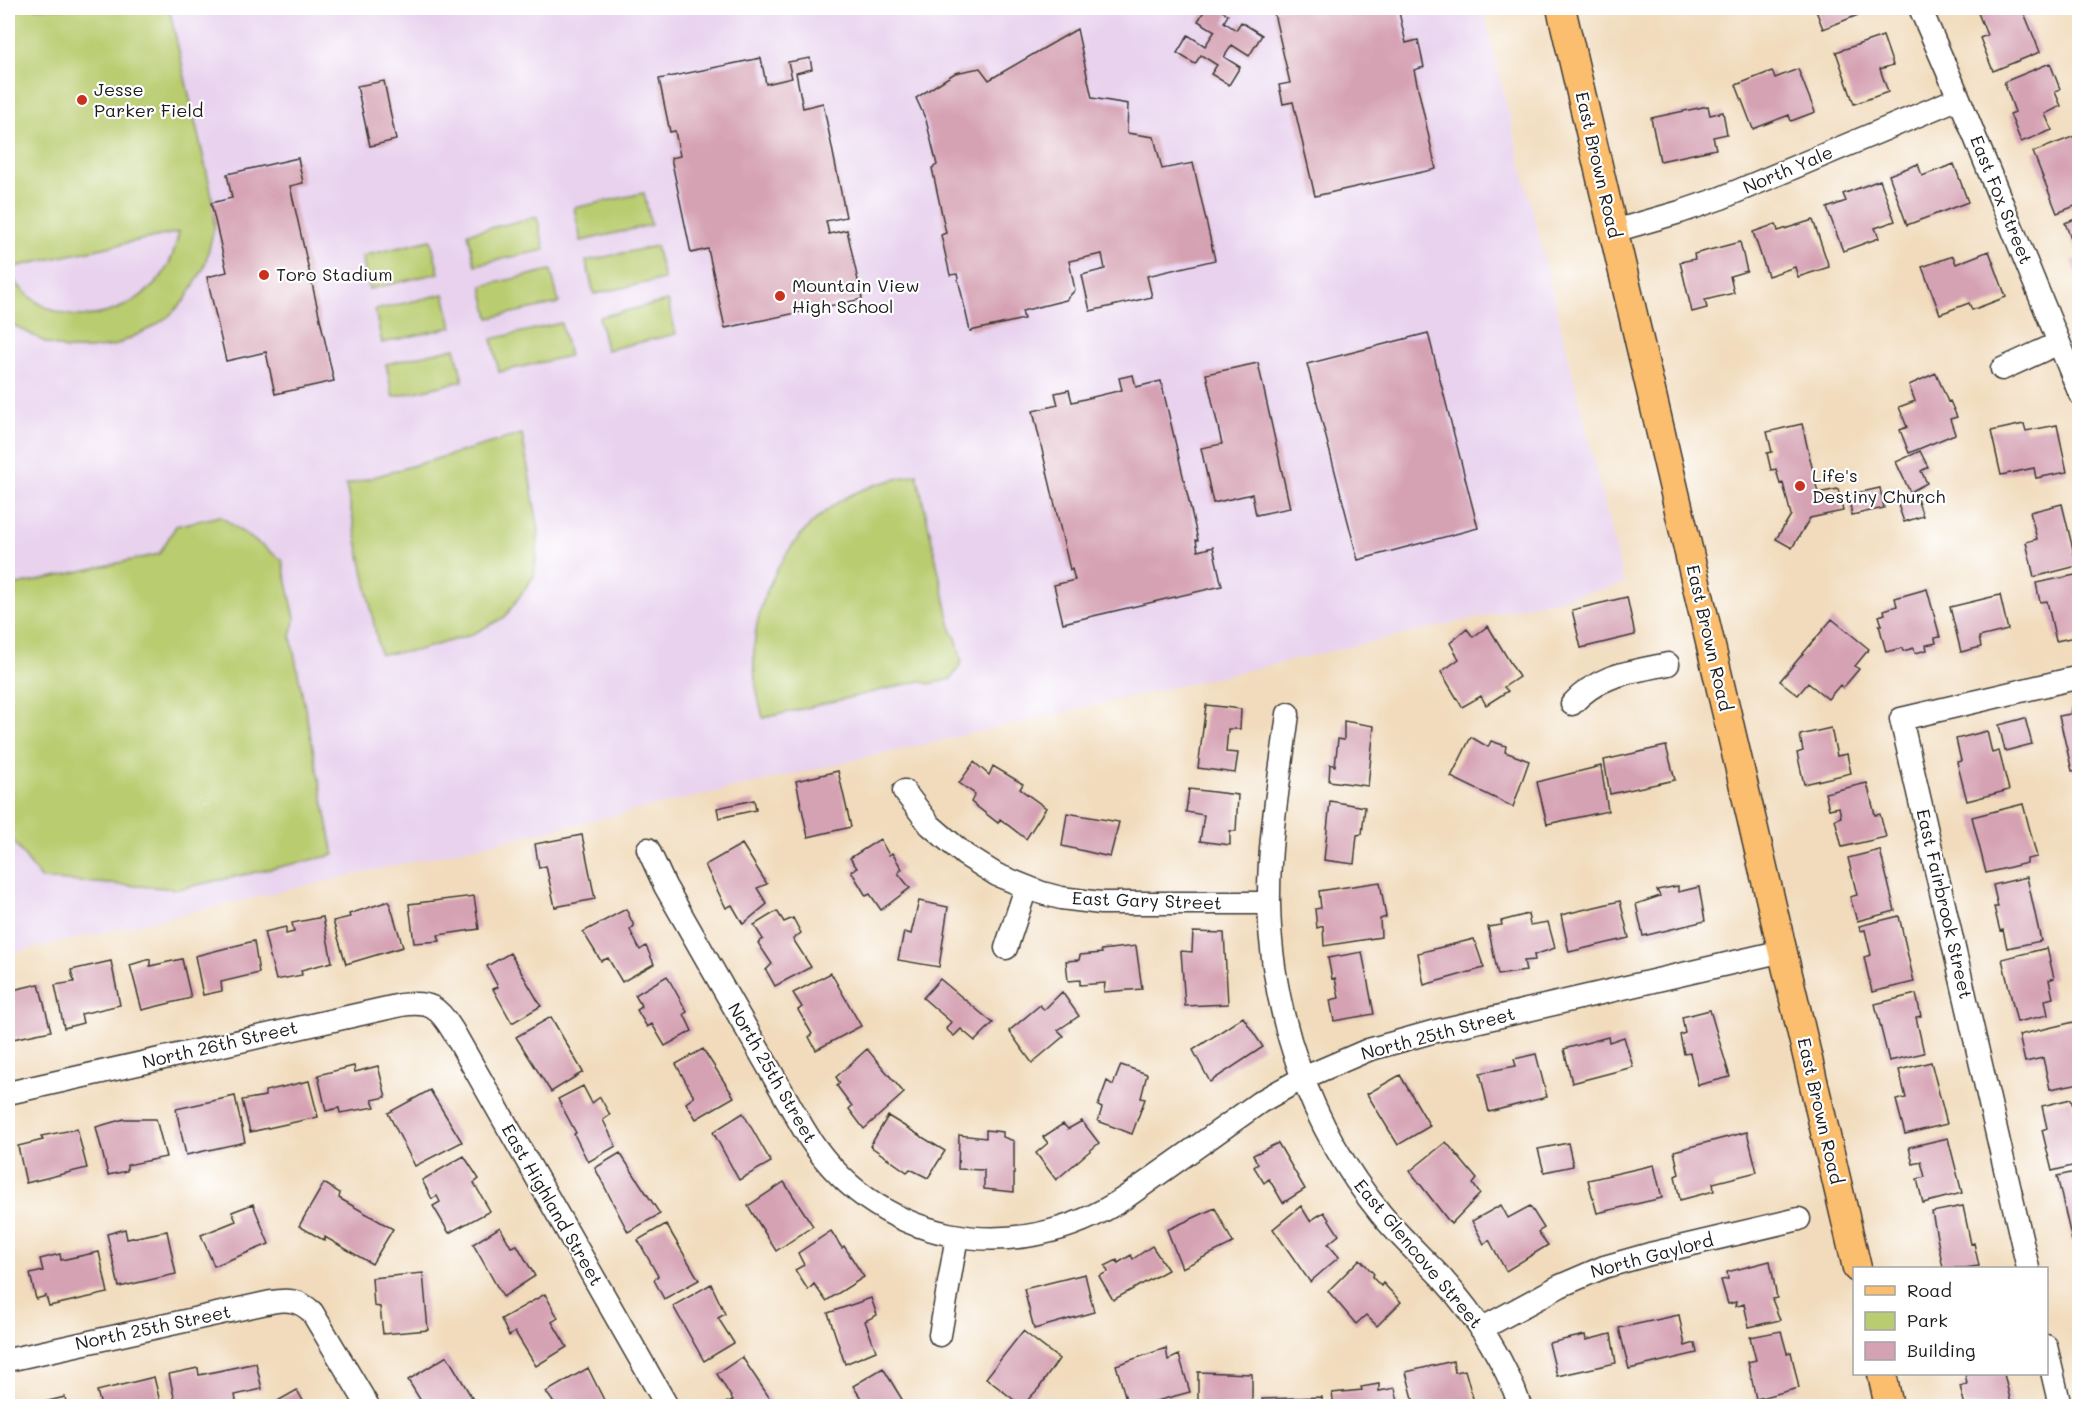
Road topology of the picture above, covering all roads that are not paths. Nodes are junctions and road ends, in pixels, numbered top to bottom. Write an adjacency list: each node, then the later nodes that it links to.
1 (1561, 8): 4 (main road, East Brown Road)
2 (1920, 8): 3 (street, East Fox Street)
3 (1959, 98): 4 (street, North Yale); 5 (street, East Fox Street)
4 (1614, 231): 17 (main road, East Brown Road)
5 (2059, 343): 6 (street); 7 (street, East Fox Street)
6 (2002, 369)
7 (2079, 394)
8 (1668, 664): 10 (street)
9 (2079, 676): 24 (street, East Fairbrook Street)
10 (1572, 704)
11 (1288, 714): 15 (street, East Glencove Street)
12 (904, 791): 14 (street, East Gary Street)
13 (648, 849): 22 (street, North 25th Street)
14 (1026, 888): 15 (street, East Gary Street); 16 (street)
15 (1269, 903): 19 (street, East Glencove Street)
16 (1006, 948)
17 (1783, 951): 19 (street, North 25th Street); 23 (main road, East Brown Road)
18 (433, 1006): 20 (street, North 26th Street); 31 (street, East Highland Street)
19 (1303, 1078): 22 (street, North 25th Street); 25 (street, East Glencove Street)
20 (8, 1093)
21 (1799, 1219): 25 (street, North Gaylord)
22 (957, 1236): 26 (street)
23 (1857, 1267)
24 (2028, 1267)
25 (1481, 1329): 32 (street, East Glencove Street)
26 (940, 1335)
27 (2048, 1355): 34 (street)
28 (8, 1360): 30 (street, North 25th Street)
29 (1882, 1375): 33 (main road)
30 (368, 1407)
31 (667, 1407)
32 (1520, 1407)
33 (1889, 1407)
34 (2060, 1407)

